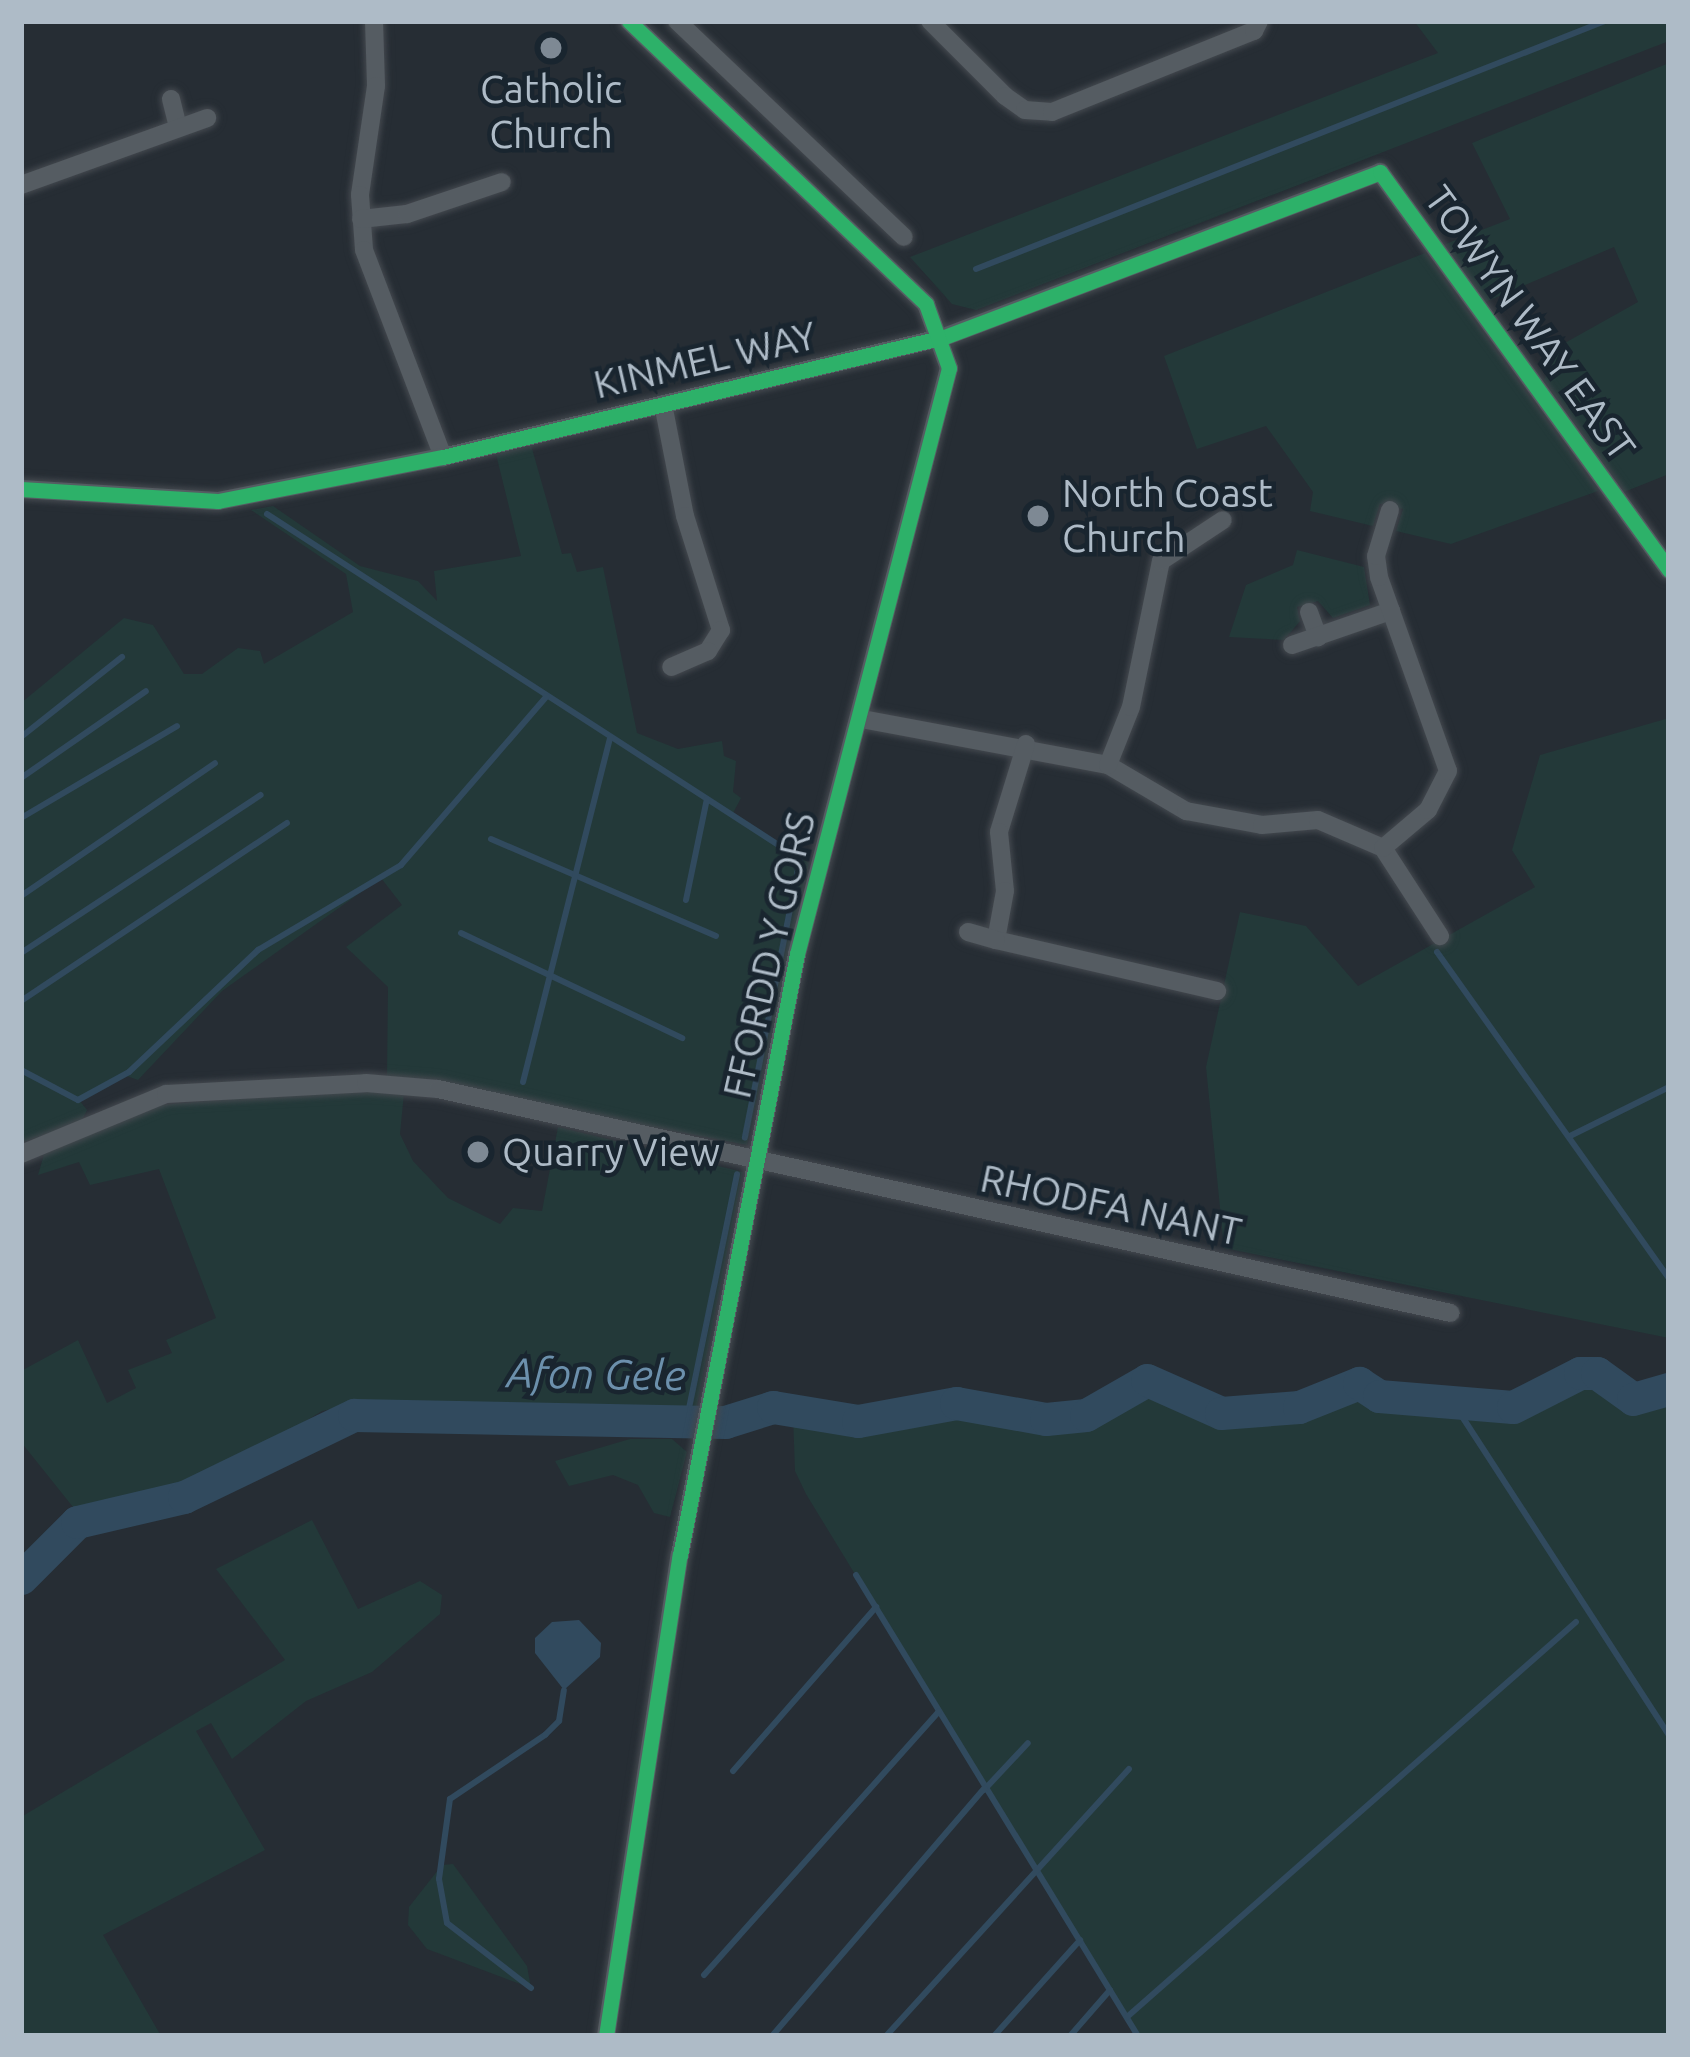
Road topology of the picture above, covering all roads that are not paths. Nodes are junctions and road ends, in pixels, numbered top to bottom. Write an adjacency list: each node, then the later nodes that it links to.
1 (374, 21): 14 (street)
2 (629, 21): 16 (street)
3 (677, 21): 15 (street)
4 (930, 21): 5 (street)
5 (1259, 21)
6 (171, 99): 8 (street)
7 (207, 118): 8 (street)
8 (178, 128): 12 (street)
9 (476, 164): 13 (street)
10 (1380, 172): 16 (street, KINMEL WAY); 24 (street, TOWYN WAY EAST)
11 (502, 182): 13 (street)
12 (21, 185)
13 (481, 187): 14 (street)
14 (361, 219): 18 (street)
15 (904, 237)
16 (944, 337): 17 (street, KINMEL WAY); 30 (street, FFORDD Y GORS)
17 (663, 404): 18 (street, KINMEL WAY); 29 (street)
18 (443, 457): 19 (street, KINMEL WAY)
19 (21, 489)
20 (1390, 510): 25 (street)
21 (1223, 520): 22 (street)
22 (1197, 535): 23 (street); 32 (street)
23 (1209, 554)
24 (1669, 571)
25 (1391, 611): 27 (street); 33 (street)
26 (1309, 612): 27 (street)
27 (1318, 637): 28 (street)
28 (1292, 645)
29 (671, 667)
30 (862, 719): 31 (street); 39 (street, FFORDD Y GORS)
31 (1026, 744): 32 (street); 36 (street)
32 (1108, 765): 33 (street)
33 (1383, 848): 35 (street)
34 (968, 932): 36 (street)
35 (1440, 936)
36 (996, 940): 37 (street)
37 (1217, 992)
38 (21, 1154): 39 (street, RHODFA NANT)
39 (758, 1162): 40 (street, RHODFA NANT); 41 (street, FFORDD Y GORS)
40 (1451, 1312)
41 (606, 2036)

